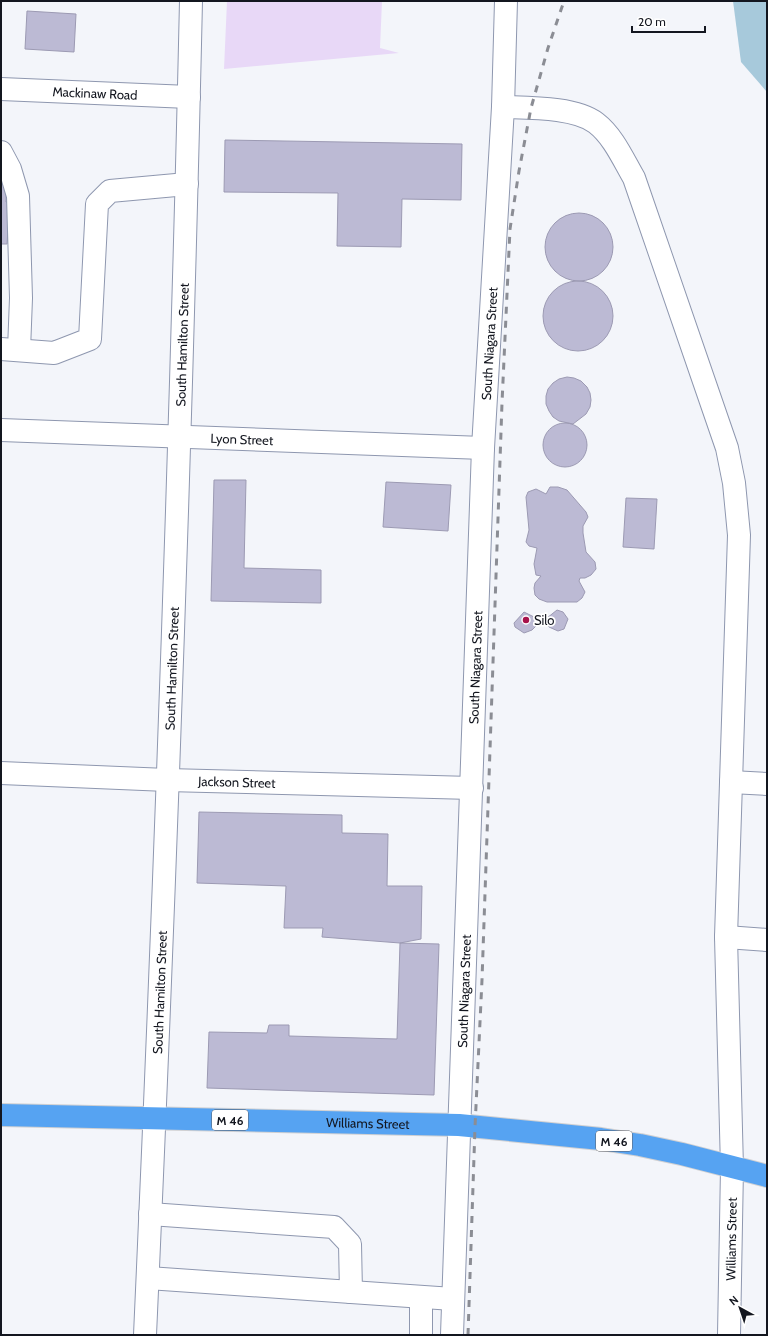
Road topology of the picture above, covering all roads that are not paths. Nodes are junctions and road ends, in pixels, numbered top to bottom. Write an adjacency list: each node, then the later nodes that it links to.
1 (191, 1): 4 (street, South Hamilton Street)
2 (506, 1): 5 (street, South Niagara Street)
3 (1, 89): 4 (street, Mackinaw Road)
4 (189, 97): 7 (street, South Hamilton Street)
5 (504, 107): 11 (street, South Niagara Street); 14 (street)
6 (1, 152): 8 (street)
7 (186, 184): 8 (street); 10 (street, South Hamilton Street)
8 (10, 349)
9 (1, 430): 10 (street, Lyon Street)
10 (179, 436): 11 (street, Lyon Street); 13 (street, South Hamilton Street)
11 (483, 448): 16 (street, South Niagara Street)
12 (1, 773): 13 (street, Jackson Street)
13 (167, 780): 16 (street, Jackson Street); 20 (street, South Hamilton Street)
14 (731, 782): 15 (street); 17 (street)
15 (767, 784)
16 (472, 788): 21 (street, South Niagara Street)
17 (726, 938): 18 (street); 22 (street)
18 (767, 940)
19 (1, 1115): 20 (highway, Williams Street / M 46)
20 (154, 1119): 21 (highway, Williams Street / M 46); 24 (street, South Hamilton Street)
21 (459, 1125): 22 (highway, Williams Street / M 46); 28 (street, South Niagara Street)
22 (732, 1168): 23 (highway, Williams Street / M 46); 32 (street, Williams Street)
23 (767, 1176)
24 (150, 1214): 25 (street, South Hamilton Street); 26 (street)
25 (148, 1278): 26 (street); 29 (street, South Hamilton Street)
26 (351, 1292): 27 (street)
27 (421, 1298): 28 (street); 30 (street)
28 (453, 1299): 31 (street, South Niagara Street)
29 (146, 1335)
30 (421, 1335)
31 (452, 1335)
32 (730, 1335)

